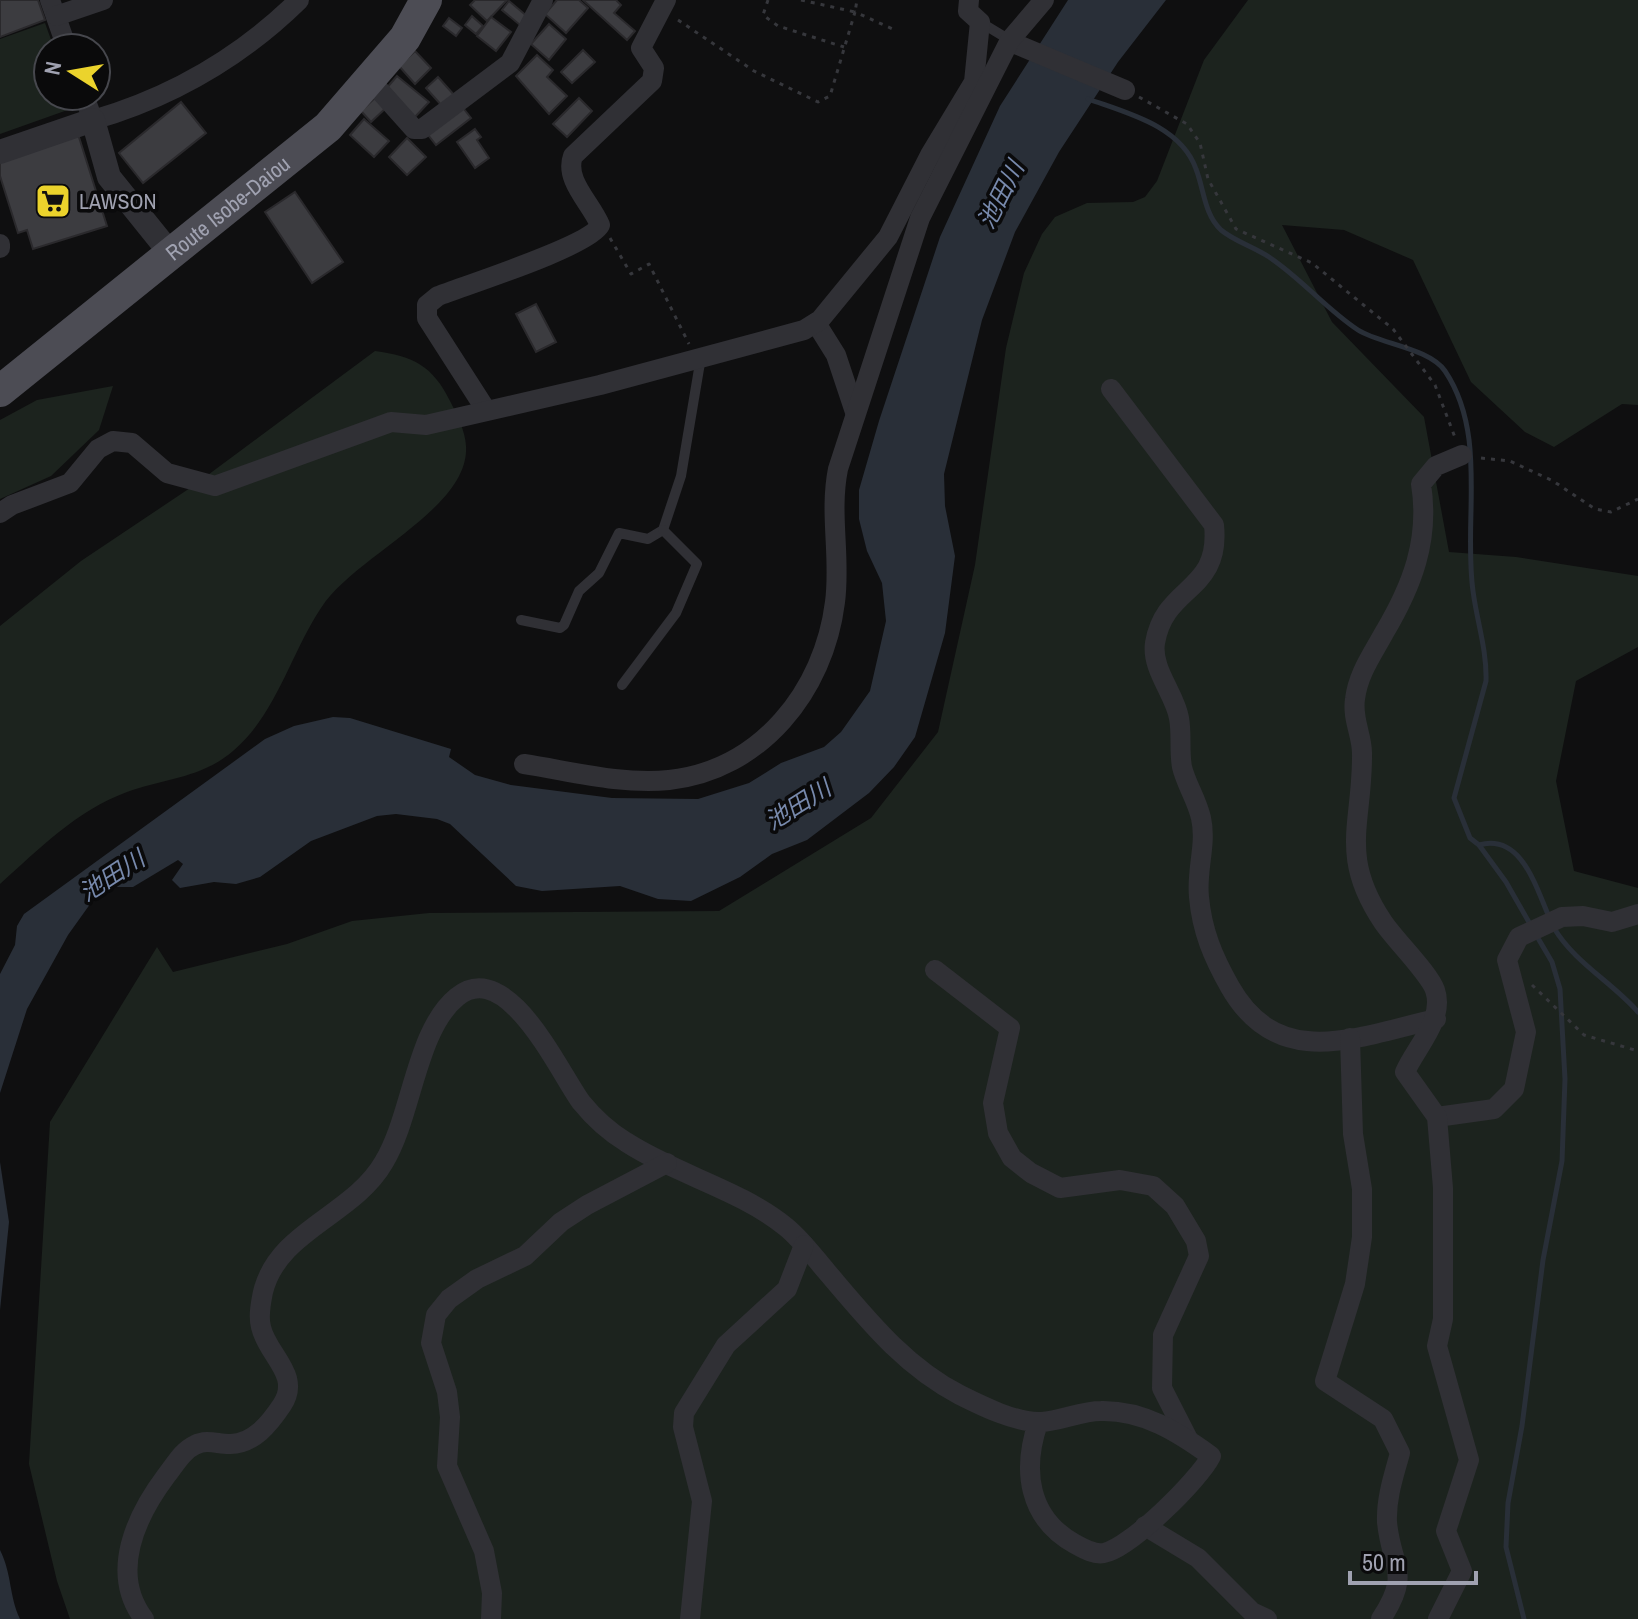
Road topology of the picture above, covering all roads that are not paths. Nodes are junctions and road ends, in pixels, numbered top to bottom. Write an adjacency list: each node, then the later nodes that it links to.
1 (103, 0): 8 (street)
2 (299, 0): 15 (street)
3 (426, 0): 12 (main road, Route Isobe-Daiou)
4 (543, 0): 12 (street)
5 (969, 0): 9 (street)
6 (1044, 0): 11 (street)
7 (664, 4): 22 (street)
8 (53, 8): 10 (street)
9 (980, 22): 11 (lane); 18 (street)
10 (61, 32)
11 (1014, 43): 13 (street); 23 (street)
12 (371, 81): 17 (main road, Route Isobe-Daiou)
13 (1125, 90)
14 (90, 112): 15 (street)
15 (93, 120): 16 (street); 17 (street)
16 (0, 152)
17 (171, 254): 21 (main road, Route Isobe-Daiou)
18 (816, 323): 19 (street); 23 (street)
19 (699, 358): 22 (street); 26 (lane)
20 (1111, 389): 33 (street)
21 (0, 391)
22 (486, 410): 25 (street)
23 (855, 412): 29 (street)
24 (1462, 455): 32 (street)
25 (0, 513)
26 (663, 530): 27 (lane); 28 (lane)
27 (521, 620)
28 (622, 685)
29 (524, 764)
30 (1638, 914): 34 (street)
31 (935, 970): 38 (street)
32 (1436, 1019): 33 (street); 34 (street)
33 (1350, 1038): 44 (street)
34 (1437, 1117): 45 (street)
35 (667, 1163): 36 (street); 41 (street); 42 (street)
36 (804, 1245): 37 (street); 43 (street)
37 (1038, 1423): 38 (street); 39 (street)
38 (1188, 1439): 39 (street)
39 (1145, 1526): 40 (street)
40 (1255, 1617)
41 (144, 1619)
42 (491, 1619)
43 (690, 1619)
44 (1381, 1619)
45 (1438, 1619)

